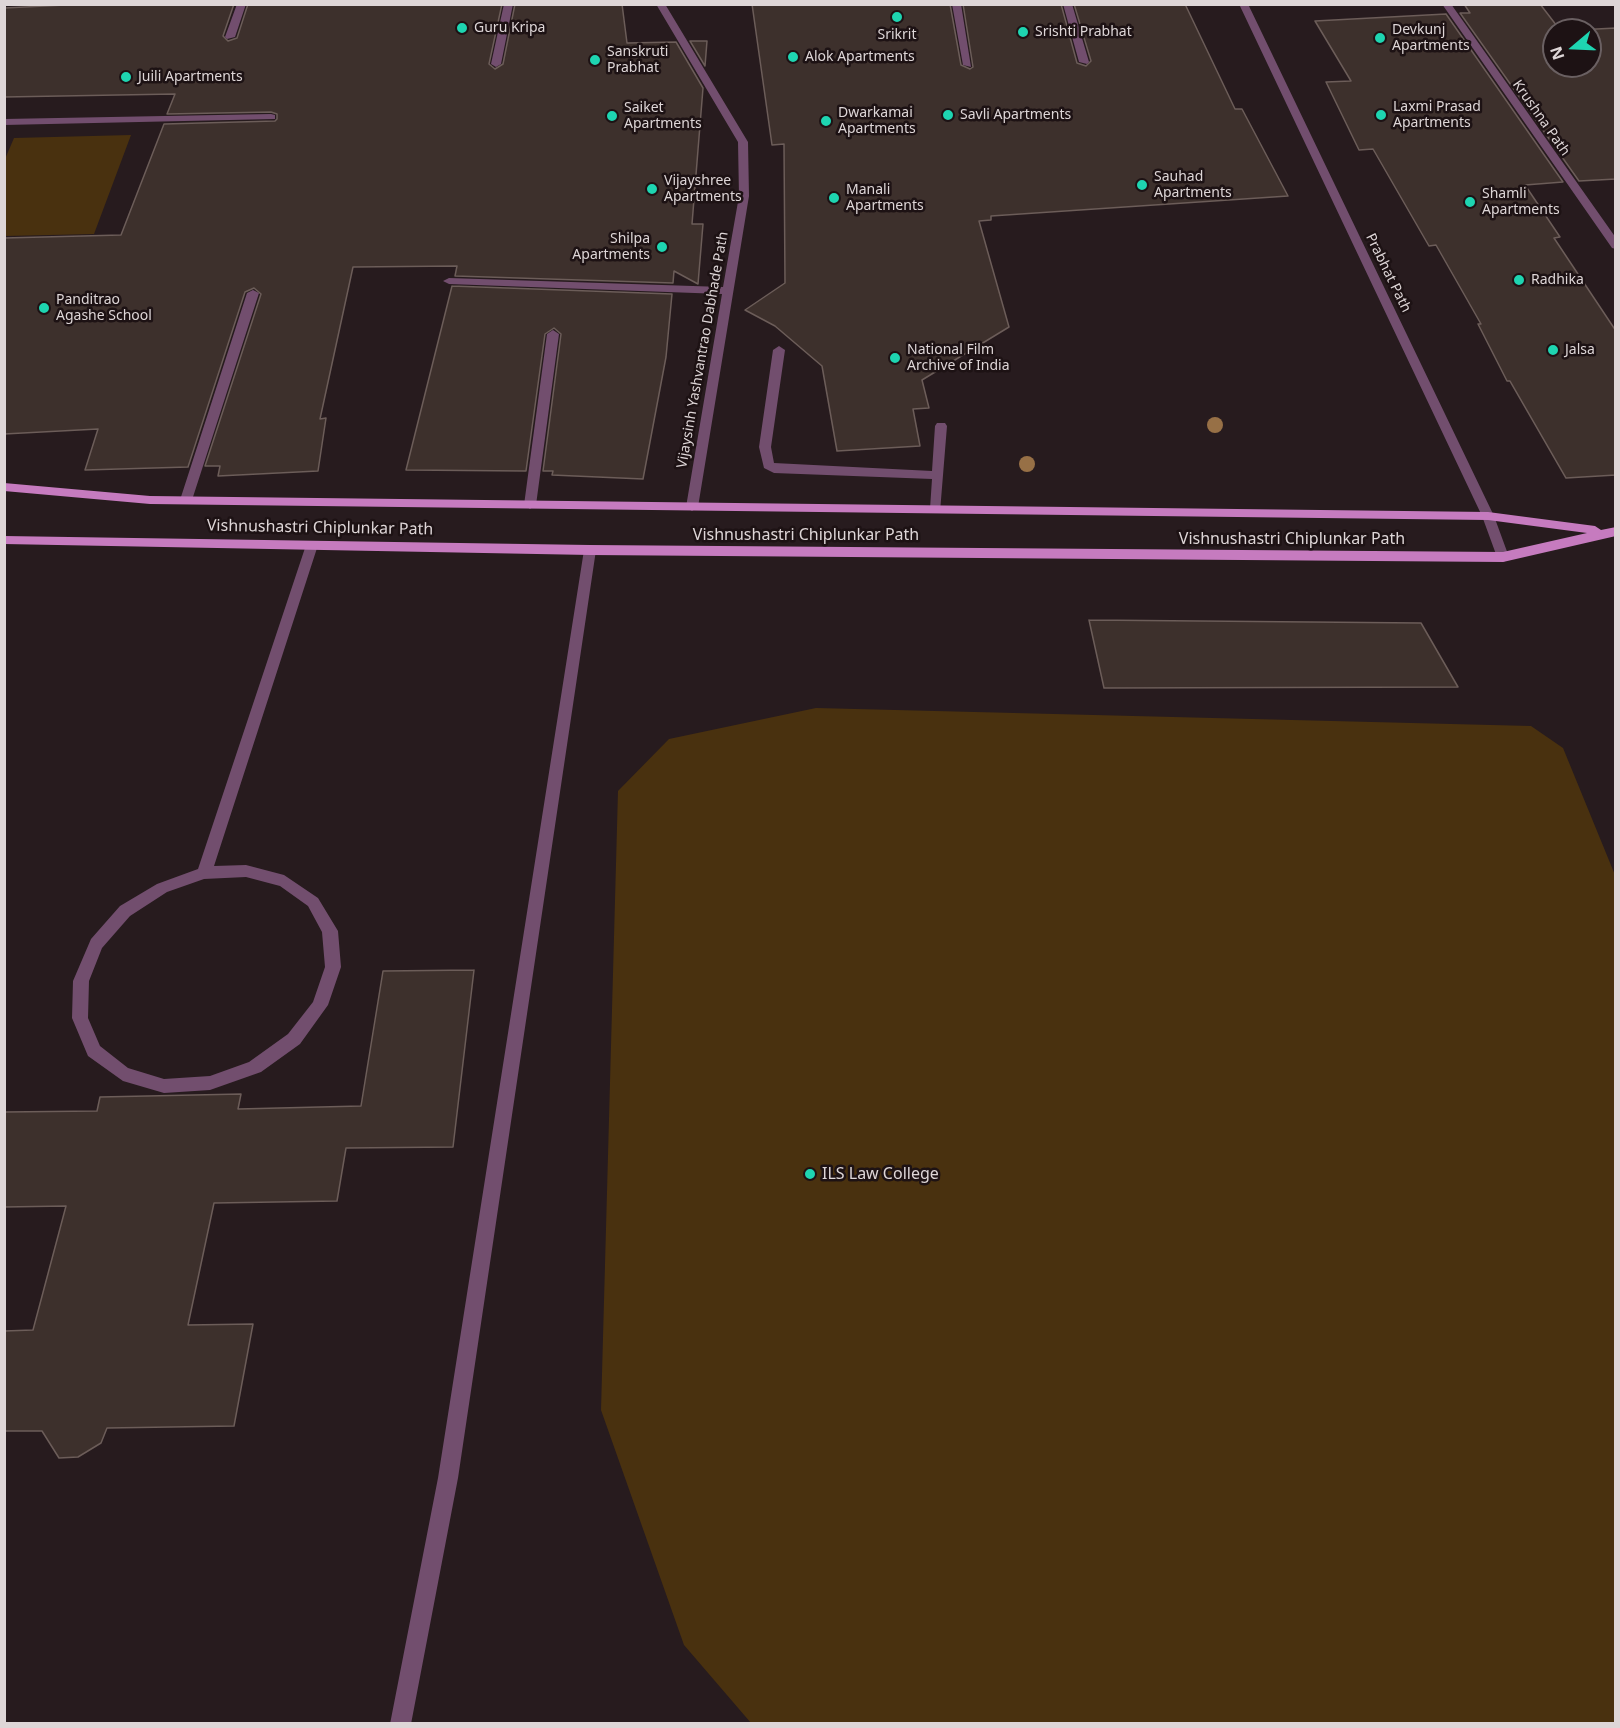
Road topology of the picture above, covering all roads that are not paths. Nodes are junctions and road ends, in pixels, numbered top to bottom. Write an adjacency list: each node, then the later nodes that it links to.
1 (242, 4): 8 (street)
2 (509, 4): 10 (street)
3 (660, 4): 16 (street, Vijaysinh Yashvantrao Dabhade Path)
4 (956, 4): 11 (street)
5 (1067, 4): 9 (street)
6 (1243, 4): 27 (street, Prabhat Path)
7 (1446, 4): 14 (street, Krushna Path)
8 (230, 38)
9 (1084, 62)
10 (496, 64)
11 (968, 65)
12 (271, 117): 13 (street)
13 (4, 122)
14 (1616, 246)
15 (449, 281): 16 (street)
16 (728, 291): 25 (street, Vijaysinh Yashvantrao Dabhade Path)
17 (253, 293): 23 (street)
18 (553, 334): 24 (street)
19 (779, 350): 21 (street)
20 (941, 426): 21 (street)
21 (937, 475): 26 (street)
22 (4, 487): 23 (main road, Vishnushastri Chiplunkar Path)
23 (186, 500): 24 (main road, Vishnushastri Chiplunkar Path)
24 (530, 505): 25 (main road, Vishnushastri Chiplunkar Path)
25 (692, 507): 26 (main road, Vishnushastri Chiplunkar Path)
26 (936, 509): 27 (main road, Vishnushastri Chiplunkar Path)
27 (1488, 516): 28 (main road, Vishnushastri Chiplunkar Path); 32 (street, Prabhat Path)
28 (1610, 531): 32 (main road, Vishnushastri Chiplunkar Path)
29 (4, 540): 30 (main road, Vishnushastri Chiplunkar Path)
30 (312, 544): 31 (main road, Vishnushastri Chiplunkar Path); 33 (street)
31 (590, 550): 32 (main road, Vishnushastri Chiplunkar Path); 34 (street)
32 (1503, 557)
33 (204, 873): 33 (street)
34 (400, 1724)

